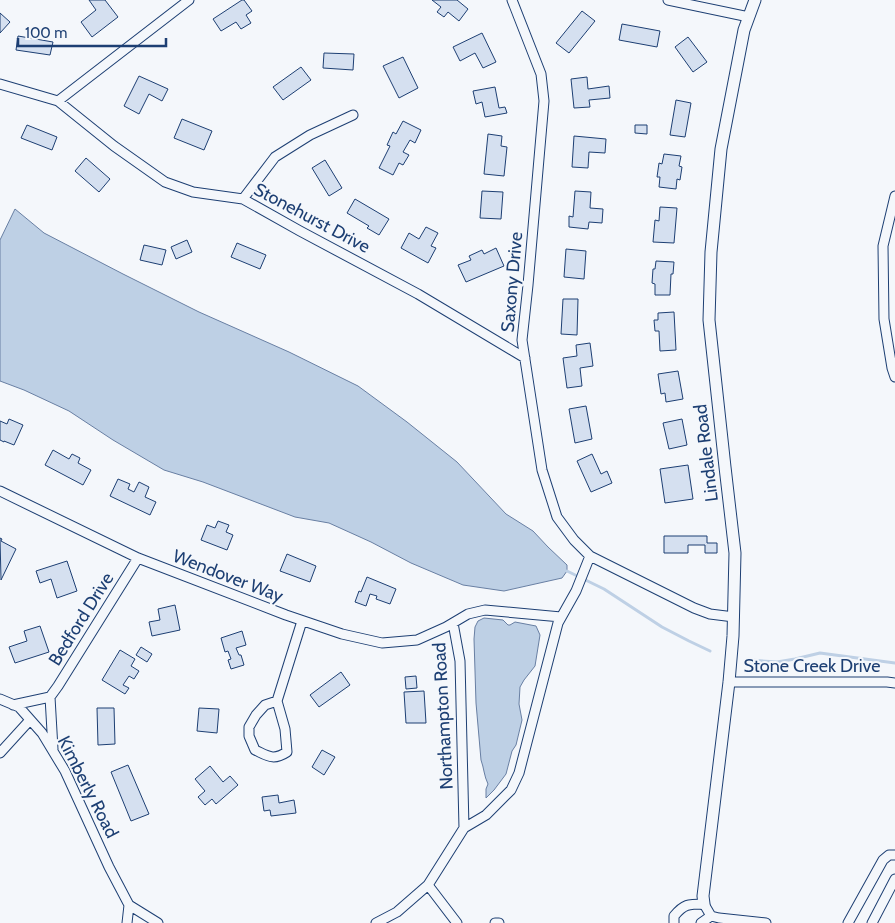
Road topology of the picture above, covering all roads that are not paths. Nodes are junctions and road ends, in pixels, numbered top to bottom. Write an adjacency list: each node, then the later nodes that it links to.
1 (189, 0): 7 (street)
2 (512, 0): 11 (street, Saxony Drive)
3 (668, 0): 5 (street)
4 (755, 0): 5 (street, Lindale Road)
5 (749, 17): 17 (street, Lindale Road)
6 (0, 84): 7 (street, Stonehurst Drive)
7 (58, 101): 10 (street, Stonehurst Drive)
8 (354, 115): 10 (street)
9 (895, 196): 12 (street)
10 (243, 199): 11 (street, Stonehurst Drive)
11 (525, 358): 14 (street, Saxony Drive)
12 (895, 376)
13 (0, 491): 15 (street, Wendover Way)
14 (590, 556): 16 (street); 17 (street)
15 (138, 558): 18 (street, Wendover Way); 22 (street, Bedford Drive)
16 (561, 617): 19 (street, Northampton Road); 29 (street)
17 (734, 617): 20 (street, Lindale Road)
18 (302, 621): 19 (street, Wendover Way); 24 (street)
19 (453, 623): 29 (street, Northampton Road)
20 (730, 682): 21 (street, Stone Creek Drive); 33 (street, Lindale Road)
21 (895, 683)
22 (50, 697): 25 (street); 27 (street)
23 (0, 699): 25 (street, Kimberly Road)
24 (276, 702): 24 (street)
25 (13, 705): 26 (street, Kimberly Road)
26 (30, 720): 27 (street, Kimberly Road); 28 (street)
27 (53, 751): 34 (street, Kimberly Road)
28 (0, 753)
29 (464, 828): 32 (street)
30 (895, 855): 45 (street)
31 (895, 879): 46 (street)
32 (428, 885): 38 (street); 39 (street)
33 (704, 904): 35 (street); 42 (street)
34 (129, 905): 36 (street); 37 (street)
35 (711, 916): 43 (street); 44 (street)
36 (127, 923)
37 (158, 923)
38 (376, 923)
39 (457, 923)
40 (495, 923): 41 (street)
41 (499, 923)
42 (674, 923)
43 (701, 923)
44 (766, 923)
45 (848, 923)
46 (872, 923)

